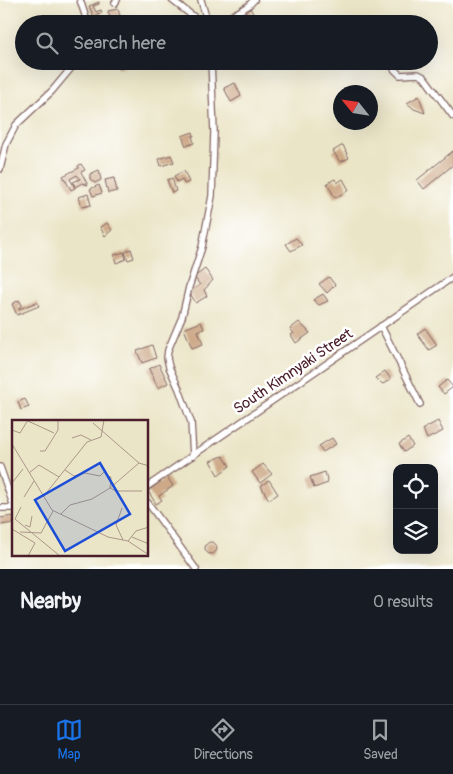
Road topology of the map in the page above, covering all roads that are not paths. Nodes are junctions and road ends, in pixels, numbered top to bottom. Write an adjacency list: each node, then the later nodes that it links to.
1 (80, 0): 5 (street)
2 (172, 0): 6 (street)
3 (201, 0): 7 (street)
4 (254, 0): 8 (street)
5 (85, 15)
6 (191, 15)
7 (205, 15)
8 (233, 15)
9 (70, 70): 13 (street)
10 (211, 70): 17 (street)
11 (395, 70): 12 (street)
12 (453, 116)
13 (0, 169)
14 (453, 277): 15 (street, South Kimnyaki Street)
15 (381, 326): 16 (street); 17 (street, South Kimnyaki Street)
16 (420, 404)
17 (193, 456): 19 (street, South Kimnyaki Street)
18 (0, 467): 20 (street)
19 (149, 485)
20 (12, 501)
21 (149, 504): 22 (street)
22 (196, 569)

